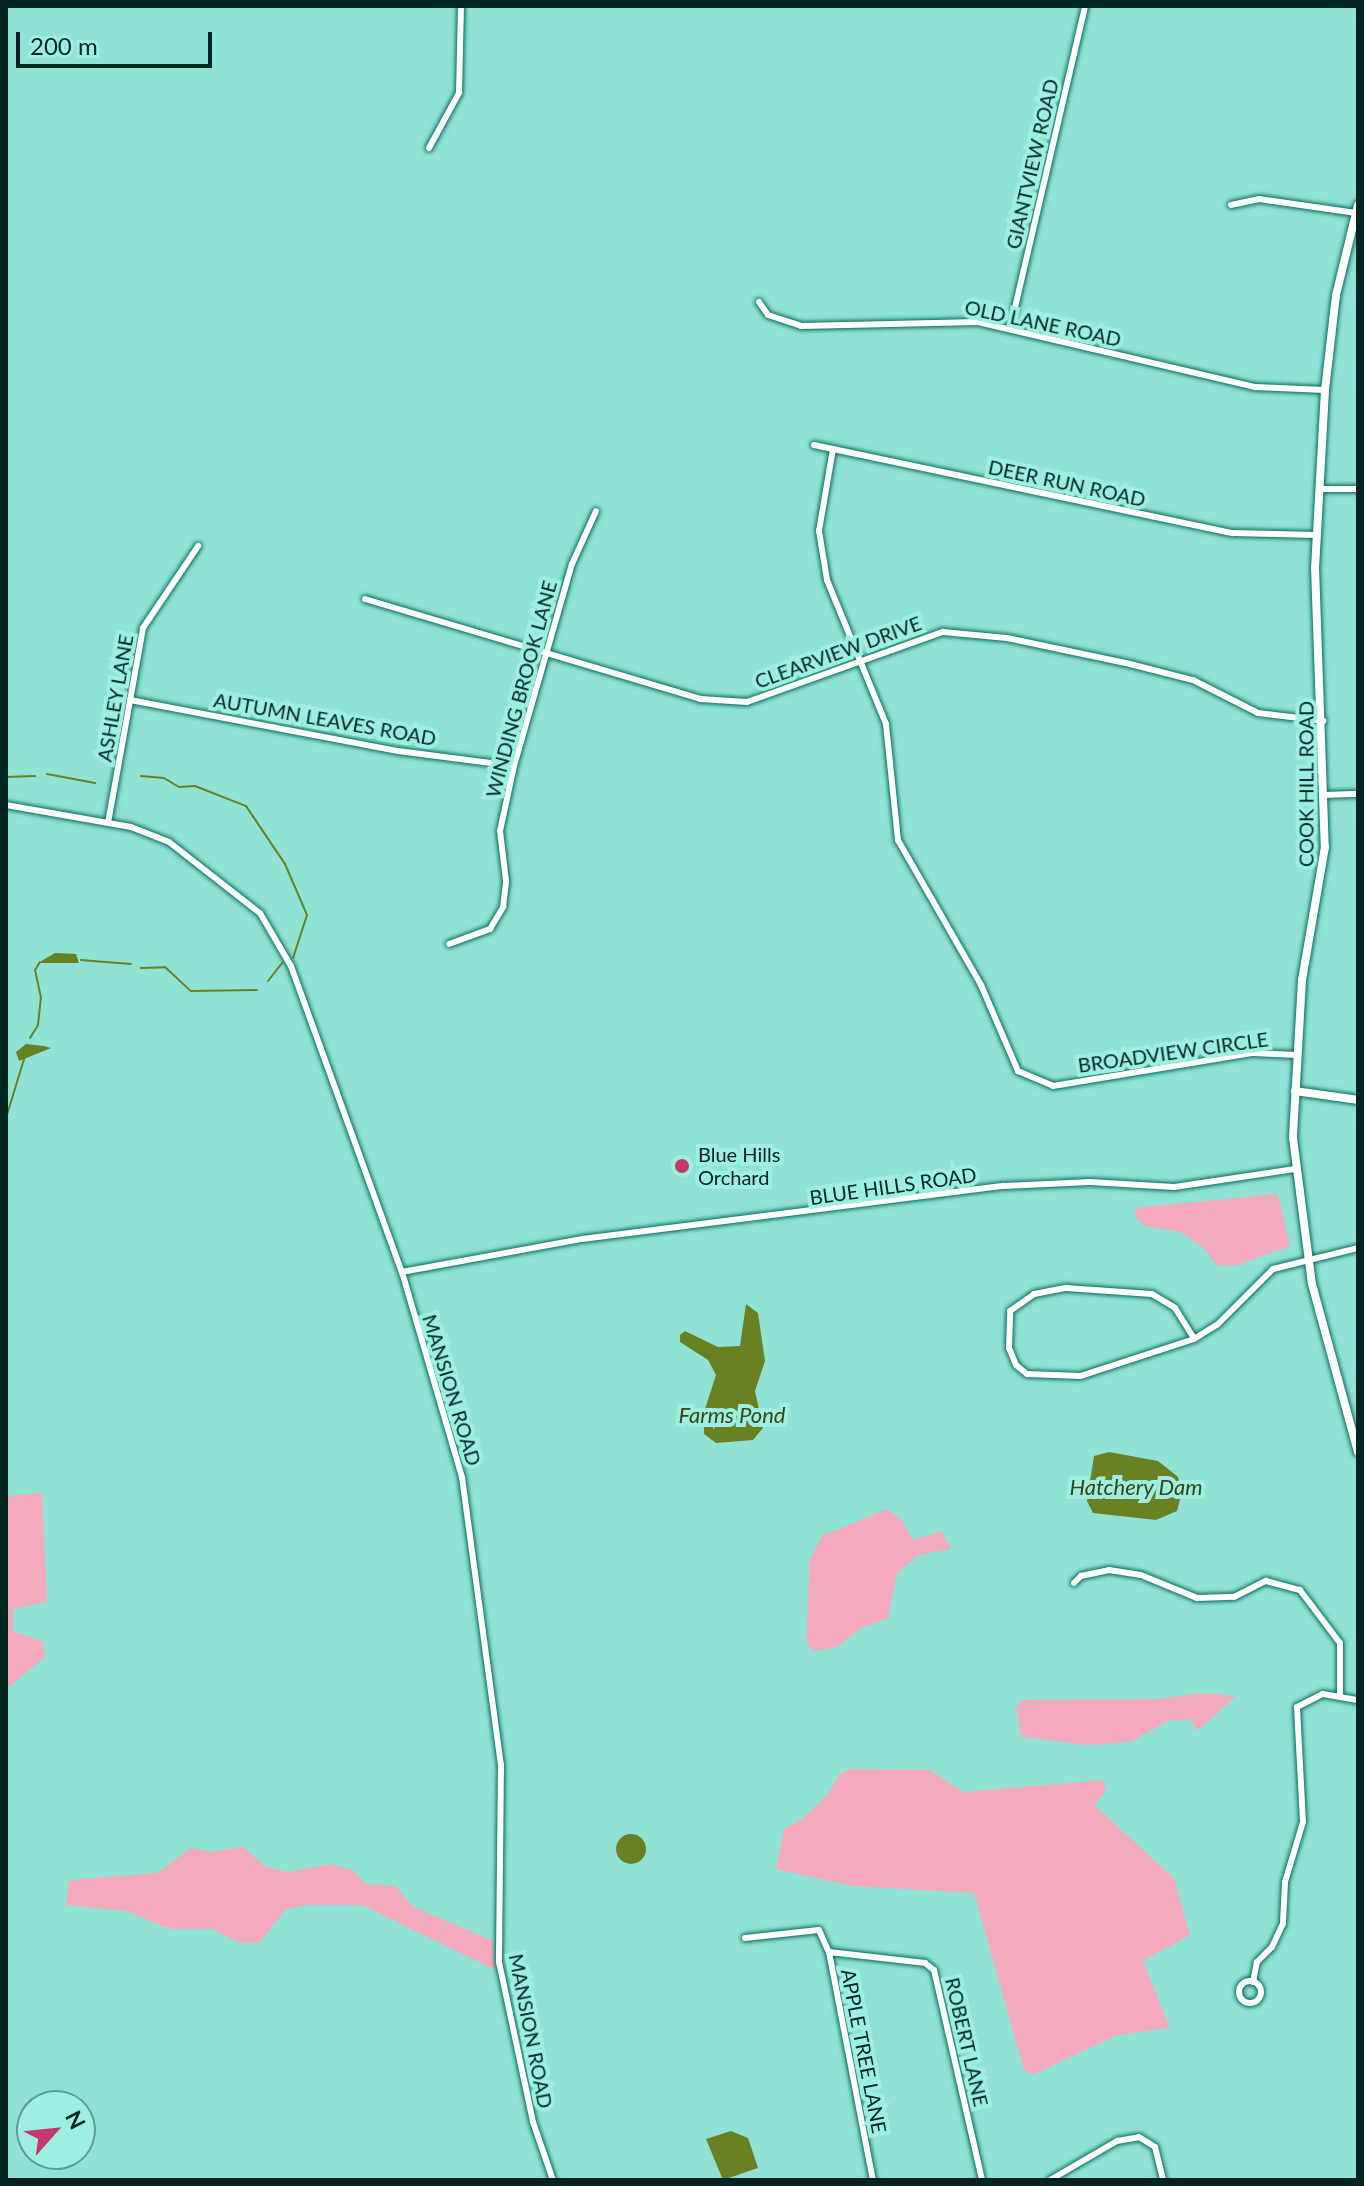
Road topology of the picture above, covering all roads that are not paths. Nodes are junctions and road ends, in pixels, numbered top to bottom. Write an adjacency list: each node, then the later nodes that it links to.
1 (461, 6): 3 (street)
2 (1085, 6): 7 (street, GIANTVIEW ROAD)
3 (429, 148)
4 (1231, 205): 5 (street)
5 (1357, 209): 8 (street, COOK HILL ROAD)
6 (759, 302): 7 (street, OLD LANE ROAD)
7 (1010, 329): 8 (street, OLD LANE ROAD)
8 (1325, 390): 11 (street, COOK HILL ROAD)
9 (814, 445): 10 (street, DEER RUN ROAD)
10 (833, 449): 14 (street, DEER RUN ROAD); 18 (street)
11 (1319, 489): 12 (street); 14 (street, COOK HILL ROAD)
12 (1358, 489)
13 (596, 511): 17 (street, WINDING BROOK LANE)
14 (1316, 535): 20 (street, COOK HILL ROAD)
15 (198, 546): 19 (street, ASHLEY LANE)
16 (365, 599): 17 (street, CLEARVIEW DRIVE)
17 (548, 650): 18 (street, CLEARVIEW DRIVE); 21 (street, WINDING BROOK LANE)
18 (858, 664): 20 (street, CLEARVIEW DRIVE); 27 (street, BROADVIEW CIRCLE)
19 (130, 700): 21 (street, AUTUMN LEAVES ROAD); 25 (street, ASHLEY LANE)
20 (1324, 721): 23 (street, COOK HILL ROAD)
21 (514, 766): 26 (street, WINDING BROOK LANE)
22 (1358, 794): 23 (street)
23 (1326, 795): 27 (street, COOK HILL ROAD)
24 (6, 805): 25 (street, MANSION ROAD)
25 (108, 823): 33 (street, MANSION ROAD)
26 (449, 944)
27 (1297, 1055): 28 (street, COOK HILL ROAD)
28 (1295, 1091): 29 (street); 30 (street, COOK HILL ROAD)
29 (1358, 1100)
30 (1294, 1169): 32 (street, COOK HILL ROAD); 33 (street, BLUE HILLS ROAD)
31 (1358, 1248): 32 (street)
32 (1307, 1259): 34 (street); 35 (street, COOK HILL ROAD)
33 (402, 1272): 42 (street, MANSION ROAD)
34 (1194, 1339): 34 (street)
35 (1358, 1452)
36 (1074, 1583): 37 (street)
37 (1340, 1696): 38 (street); 41 (street)
38 (1358, 1700)
39 (745, 1938): 40 (street, APPLE TREE LANE)
40 (829, 1952): 43 (street, APPLE TREE LANE); 44 (street, ROBERT LANE)
41 (1253, 1982)
42 (553, 2180)
43 (873, 2180)
44 (982, 2180)
45 (1050, 2180): 46 (street)
46 (1163, 2180)

